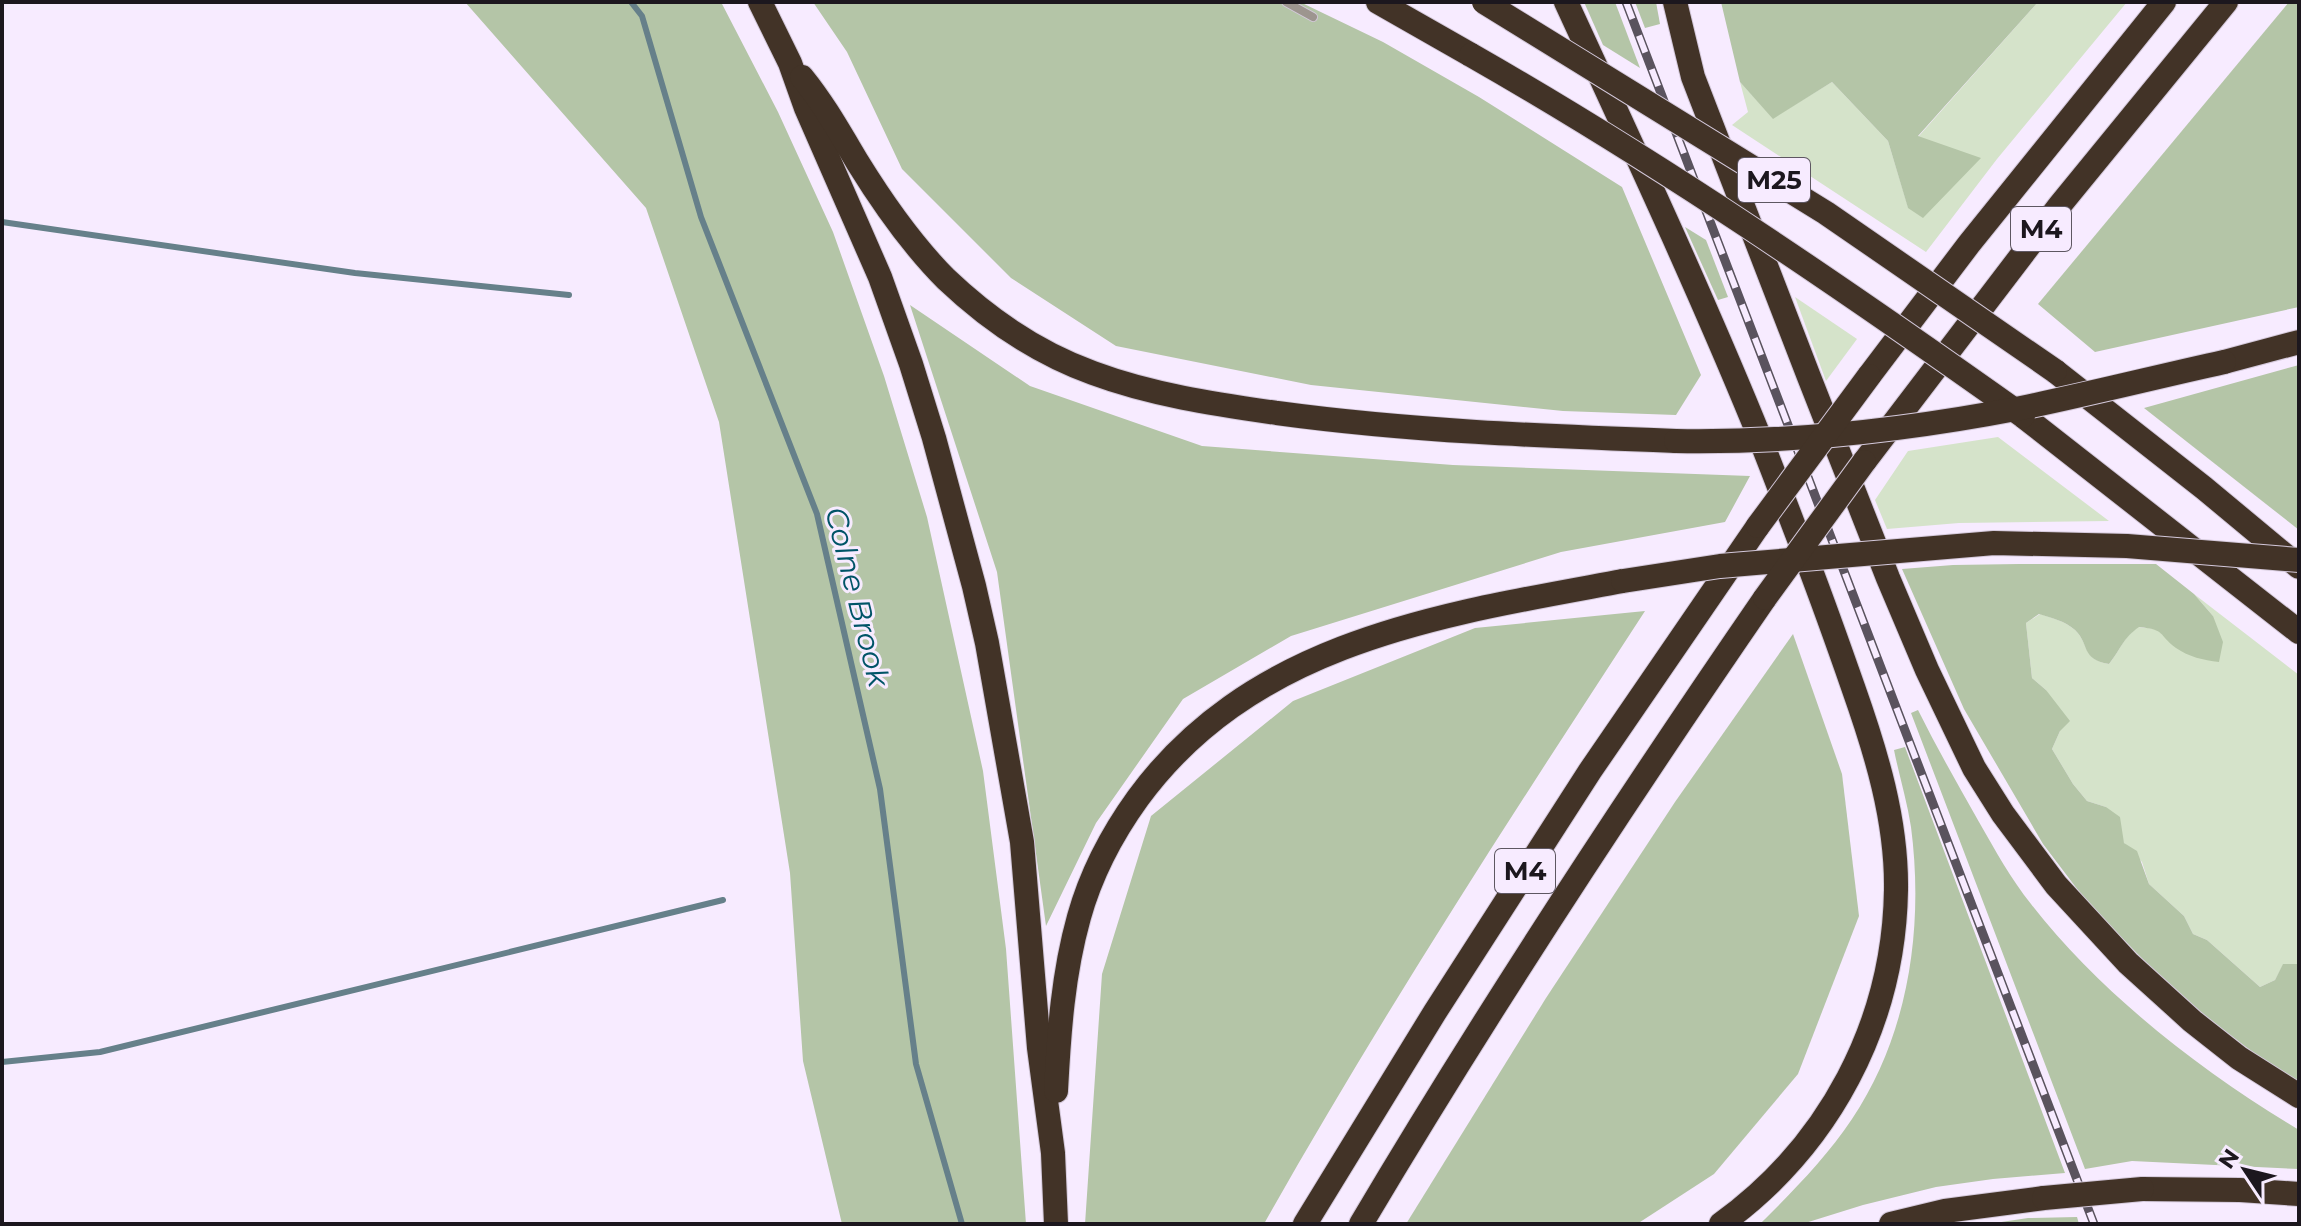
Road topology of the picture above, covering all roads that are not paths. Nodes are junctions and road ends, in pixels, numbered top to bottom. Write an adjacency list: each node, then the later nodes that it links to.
1 (760, 2): 10 (highway)
2 (1286, 2): 9 (lane)
3 (1378, 2): 14 (highway, M25, bridge)
4 (1484, 2): 13 (highway, M25, bridge)
5 (1566, 2): 21 (highway)
6 (1675, 2): 15 (highway)
7 (2164, 2): 19 (highway, M4, bridge)
8 (2226, 2): 20 (highway, M4, bridge)
9 (1313, 17)
10 (790, 63): 11 (highway, bridge); 16 (highway)
11 (2299, 342)
12 (2299, 560): 16 (highway, bridge)
13 (2299, 567)
14 (2299, 632)
15 (2299, 1096)
16 (1053, 1153): 18 (highway)
17 (2299, 1194): 22 (highway, bridge)
18 (1056, 1224)
19 (1305, 1224)
20 (1361, 1224)
21 (1721, 1224)
22 (1891, 1224)

